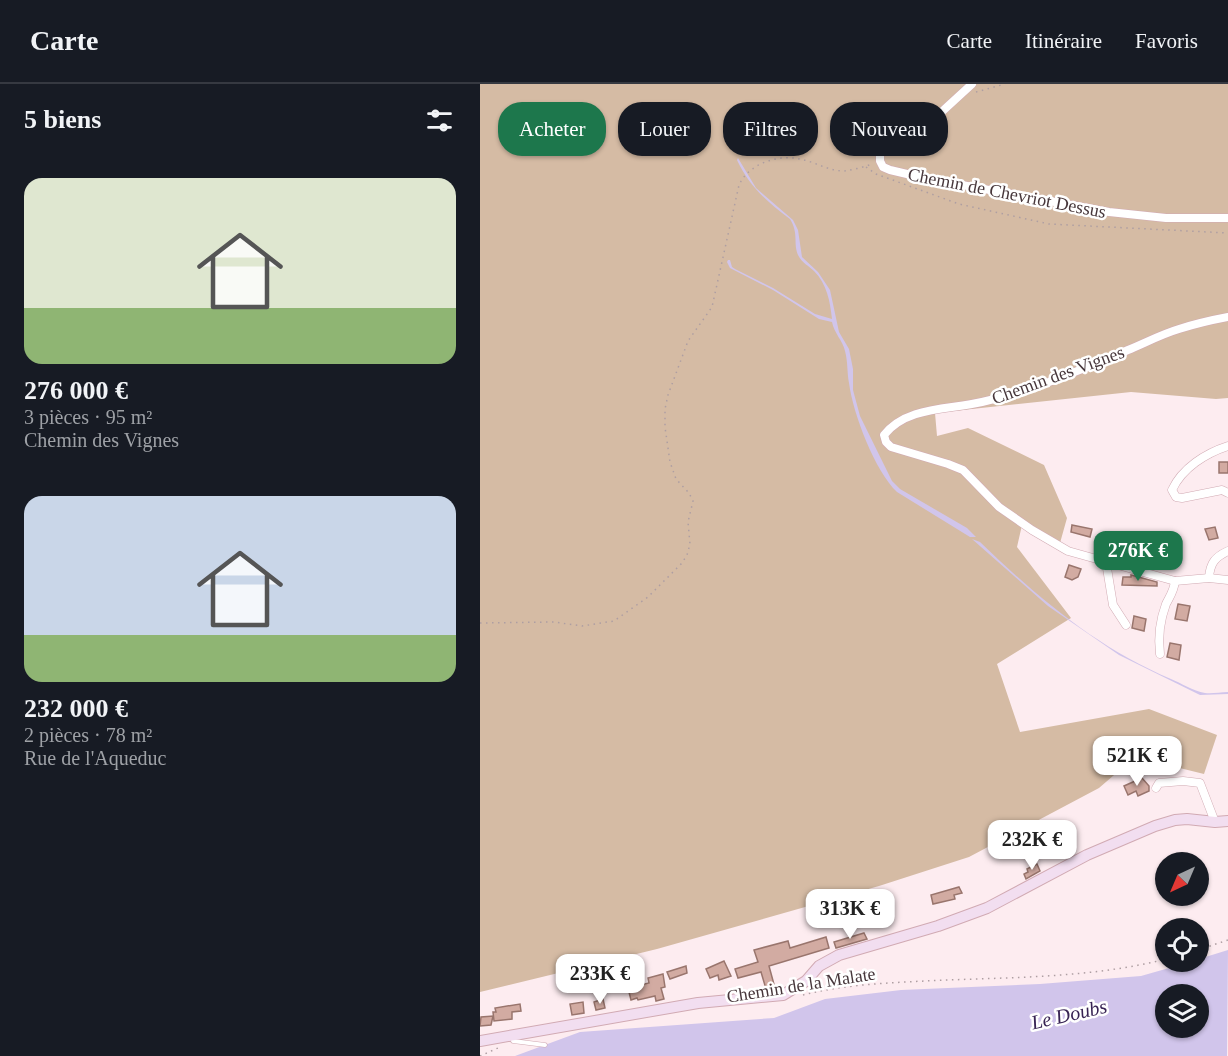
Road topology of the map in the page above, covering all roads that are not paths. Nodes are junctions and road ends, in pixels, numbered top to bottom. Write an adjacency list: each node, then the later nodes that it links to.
1 (973, 88): 2 (street, Chemin de Chevriot Dessus)
2 (1228, 218)
3 (1228, 317): 7 (street, Chemin des Vignes)
4 (1228, 446): 5 (street)
5 (1228, 493)
6 (1228, 551): 8 (street)
7 (1106, 562): 10 (street, Chemin des Vignes); 11 (street)
8 (1209, 578): 9 (street, Chemin des Vignes); 10 (street, Chemin des Vignes)
9 (1228, 580)
10 (1175, 581): 12 (street)
11 (1126, 625)
12 (1160, 654)
13 (1156, 788): 15 (street)
14 (1228, 821): 15 (street)
15 (1215, 822): 16 (street)
16 (480, 1041)
17 (513, 1041): 18 (lane)
18 (545, 1045)

